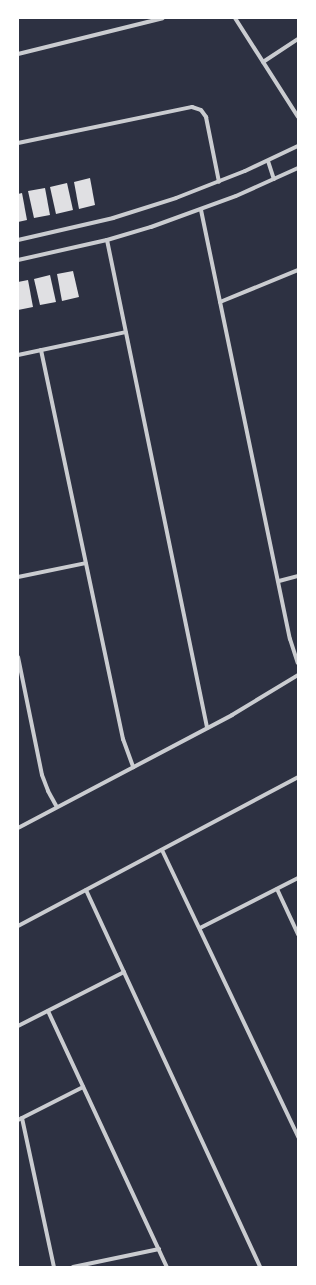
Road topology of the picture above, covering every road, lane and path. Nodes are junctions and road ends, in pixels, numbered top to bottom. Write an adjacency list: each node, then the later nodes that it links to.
1 (163, 18): 4 (street)
2 (235, 18): 5 (street)
3 (298, 39): 5 (street)
4 (18, 54)
5 (263, 62): 6 (street)
6 (298, 117)
7 (18, 143): 12 (street)
8 (298, 146): 9 (street)
9 (268, 161): 11 (street); 12 (street)
10 (298, 168): 11 (street)
11 (274, 179): 13 (street)
12 (219, 182): 14 (street)
13 (201, 210): 15 (street); 18 (street)
14 (18, 240)
15 (106, 240): 16 (street); 19 (street)
16 (18, 260)
17 (298, 270): 18 (street)
18 (220, 302): 25 (street)
19 (126, 332): 20 (street); 29 (street)
20 (42, 350): 21 (street); 22 (street)
21 (18, 355)
22 (86, 563): 24 (street); 30 (street)
23 (298, 576): 25 (street)
24 (18, 577)
25 (279, 581): 27 (street)
26 (18, 657): 32 (street)
27 (298, 663)
28 (298, 675): 29 (street)
29 (207, 728): 30 (street)
30 (133, 767): 32 (street)
31 (296, 779): 34 (street)
32 (57, 807): 33 (street)
33 (18, 828)
34 (162, 850): 37 (street); 39 (street)
35 (298, 878): 36 (street)
36 (277, 889): 39 (street); 40 (street)
37 (86, 890): 38 (street); 41 (street)
38 (18, 926)
39 (200, 928): 46 (street)
40 (298, 934)
41 (124, 972): 42 (street); 51 (street)
42 (48, 1011): 43 (street); 44 (street)
43 (18, 1026)
44 (83, 1087): 45 (street); 47 (street)
45 (20, 1119): 48 (street)
46 (298, 1137)
47 (159, 1249): 49 (street); 50 (street)
48 (54, 1267)
49 (73, 1267)
50 (167, 1267)
51 (260, 1267)

